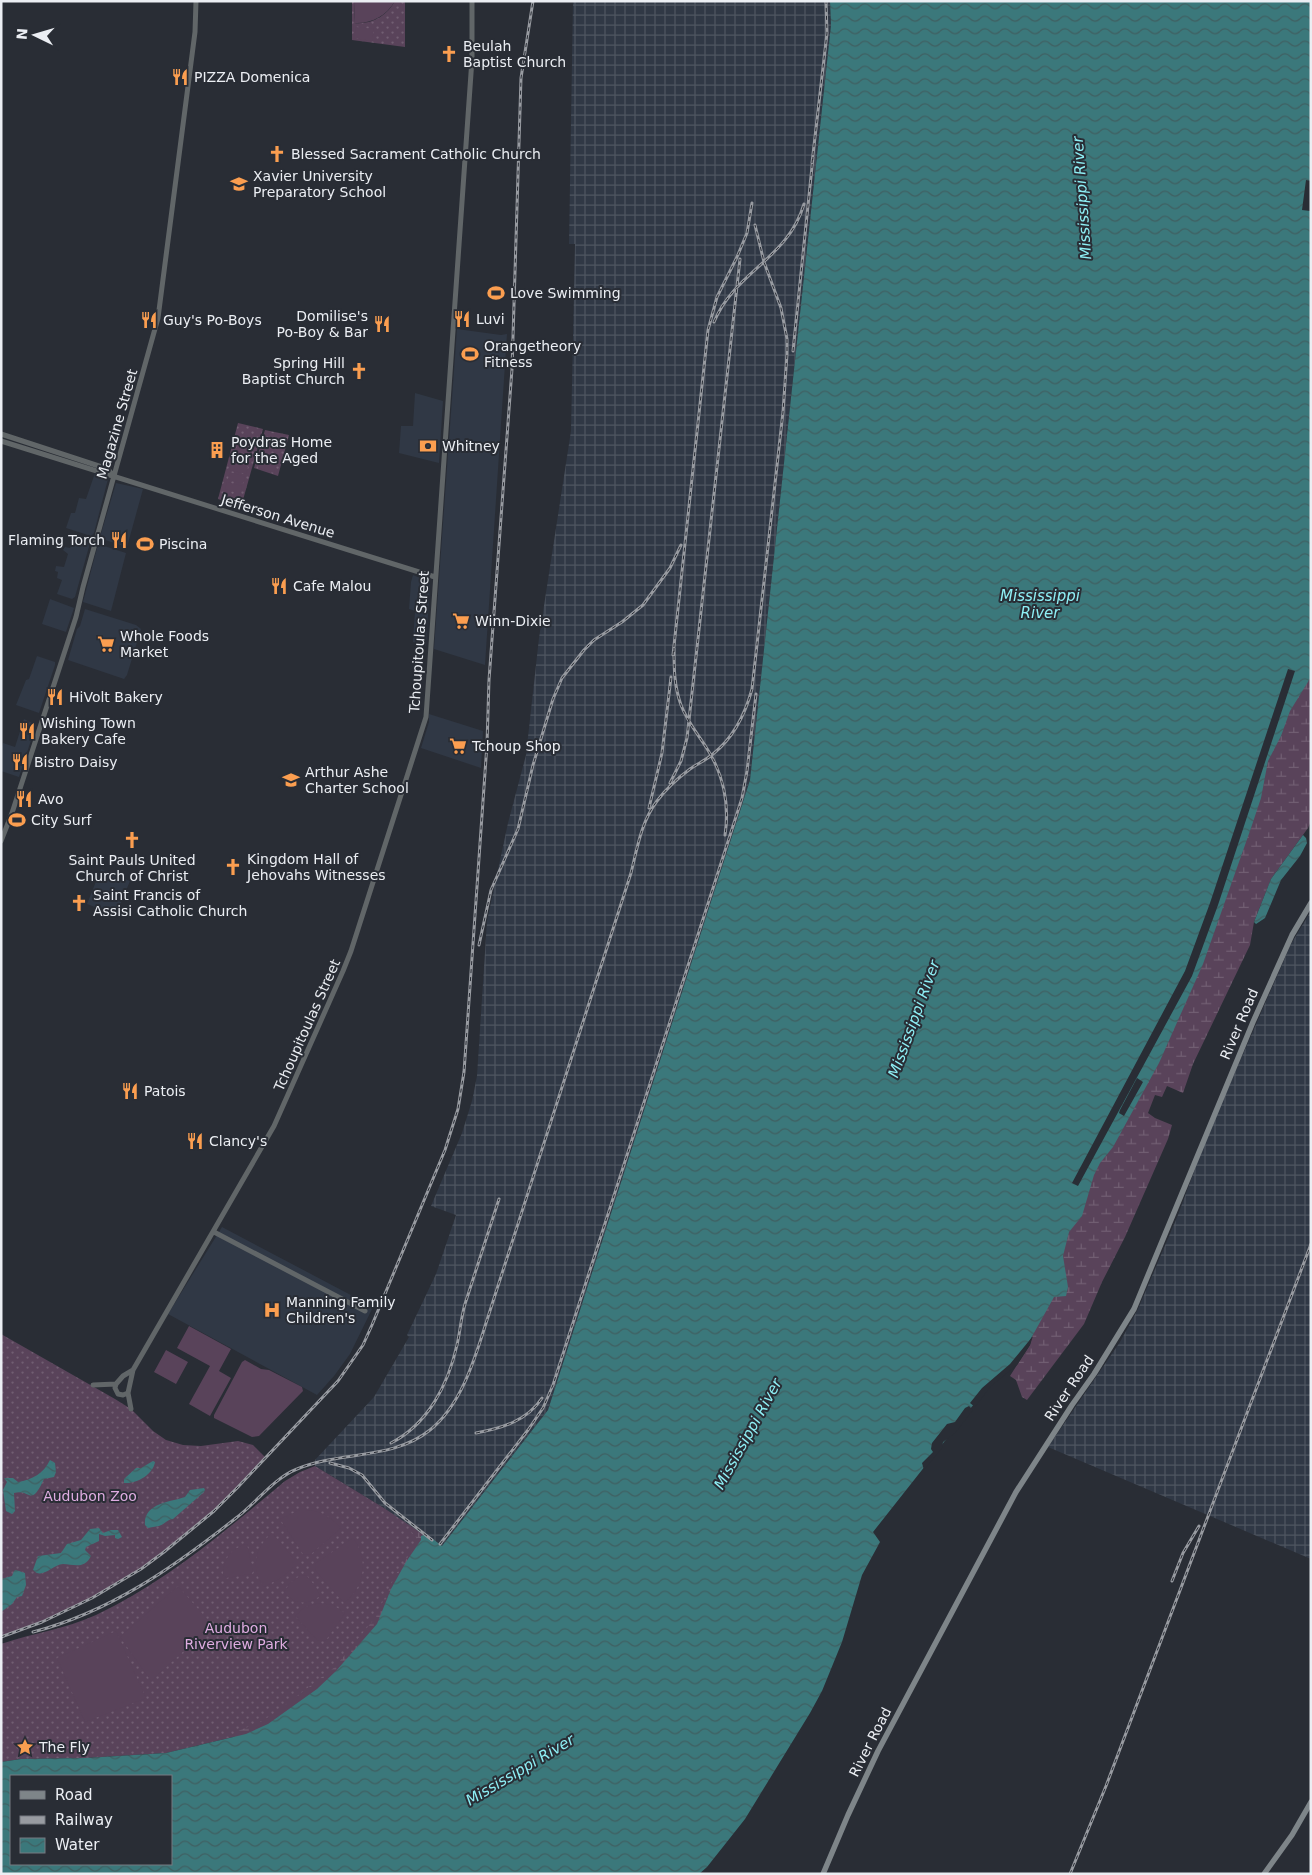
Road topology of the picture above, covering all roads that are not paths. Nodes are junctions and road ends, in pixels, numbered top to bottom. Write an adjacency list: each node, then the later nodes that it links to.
1 (196, 1): 5 (street, Magazine Street)
2 (472, 1): 6 (street, Tchoupitoulas Street)
3 (1, 434): 5 (street, Jefferson Avenue)
4 (1, 440): 5 (street, Jefferson Avenue)
5 (114, 476): 6 (street, Jefferson Avenue); 7 (street, Magazine Street)
6 (435, 577): 9 (street, Tchoupitoulas Street)
7 (1, 841)
8 (1311, 903): 17 (main road, River Road)
9 (214, 1232): 10 (street); 11 (street, Tchoupitoulas Street)
10 (365, 1311)
11 (133, 1370): 12 (street, Tchoupitoulas Street); 14 (street, Tchoupitoulas Street)
12 (116, 1384): 13 (street); 14 (street)
13 (93, 1385)
14 (128, 1393): 15 (street, Tchoupitoulas Street)
15 (131, 1409)
16 (1311, 1802): 18 (main road)
17 (823, 1874)
18 (1264, 1874)

